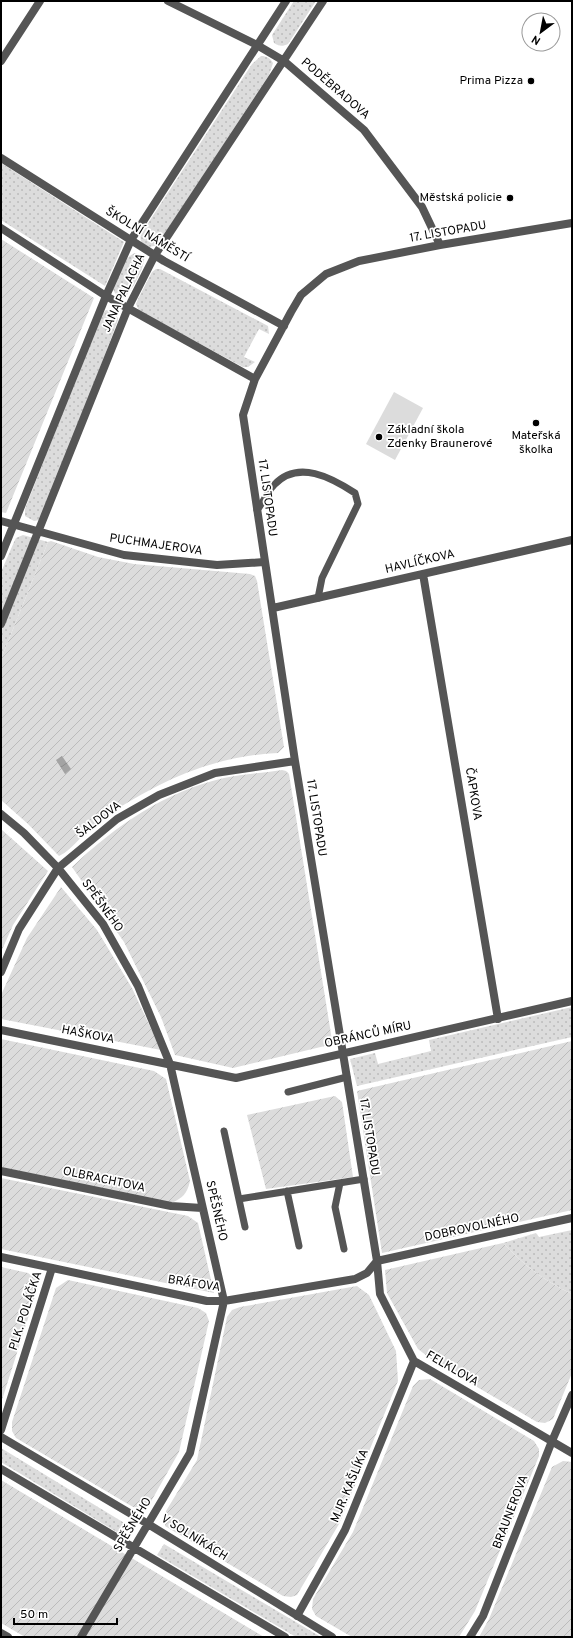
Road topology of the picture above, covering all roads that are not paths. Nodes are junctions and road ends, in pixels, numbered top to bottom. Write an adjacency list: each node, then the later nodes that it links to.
1 (40, 1): 6 (street)
2 (168, 1): 5 (street, PODĚBRADOVA)
3 (286, 1): 5 (street, JANA PALACHA)
4 (323, 1): 7 (street, JANA PALACHA)
5 (257, 45): 7 (street, PODĚBRADOVA); 11 (street, JANA PALACHA)
6 (1, 61)
7 (284, 61): 12 (street, PODĚBRADOVA); 13 (street, JANA PALACHA)
8 (1, 158): 11 (street, ŠKOLNÍ NÁMĚSTÍ)
9 (572, 223): 12 (street, 17. LISTOPADU)
10 (1, 228): 14 (street)
11 (131, 240): 13 (street, ŠKOLNÍ NÁMĚSTÍ); 14 (street, JANA PALACHA)
12 (440, 245): 16 (street, 17. LISTOPADU)
13 (155, 255): 15 (street, JANA PALACHA); 16 (street, ŠKOLNÍ NÁMĚSTÍ)
14 (106, 296): 15 (street); 20 (street, JANA PALACHA)
15 (128, 308): 17 (street); 21 (street, JANA PALACHA)
16 (284, 326): 17 (street, 17. LISTOPADU)
17 (255, 379): 18 (street, 17. LISTOPADU)
18 (257, 510): 24 (street, 17. LISTOPADU); 26 (lane)
19 (1, 521): 20 (street, PUCHMAJEROVA)
20 (14, 524): 21 (street, PUCHMAJEROVA); 23 (street, JANA PALACHA)
21 (39, 532): 24 (street, PUCHMAJEROVA); 28 (street, JANA PALACHA)
22 (572, 540): 25 (street, HAVLÍČKOVA)
23 (1, 556)
24 (264, 562): 27 (street, 17. LISTOPADU)
25 (424, 574): 26 (street, HAVLÍČKOVA); 34 (street, ČAPKOVA)
26 (318, 598): 27 (street, HAVLÍČKOVA)
27 (273, 608): 29 (street, 17. LISTOPADU)
28 (1, 624)
29 (295, 761): 31 (street, ŠALDOVA); 36 (street, 17. LISTOPADU)
30 (1, 814): 31 (street, SPĚŠNÉHO)
31 (58, 868): 32 (street, ŠALDOVA); 37 (street, SPĚŠNÉHO)
32 (1, 972)
33 (572, 1001): 34 (street, OBRÁNCŮ MÍRU)
34 (498, 1019): 36 (street, OBRÁNCŮ MÍRU)
35 (1, 1030): 37 (street, HAŠKOVA)
36 (343, 1053): 37 (street, OBRÁNCŮ MÍRU); 38 (street, 17. LISTOPADU)
37 (170, 1064): 46 (street, SPĚŠNÉHO)
38 (347, 1077): 39 (lane); 42 (street, 17. LISTOPADU)
39 (288, 1092)
40 (224, 1131): 45 (lane)
41 (1, 1171): 46 (street, OLBRACHTOVA)
42 (364, 1180): 43 (lane); 52 (street, 17. LISTOPADU)
43 (340, 1183): 44 (lane); 50 (lane)
44 (287, 1191): 45 (lane); 49 (lane)
45 (239, 1199): 48 (lane)
46 (202, 1208): 54 (street, SPĚŠNÉHO)
47 (572, 1218): 52 (street, DOBROVOLNÉHO)
48 (245, 1227)
49 (299, 1246)
50 (344, 1249)
51 (1, 1258): 53 (street, BRÁFOVA)
52 (377, 1261): 54 (street, BRÁFOVA); 55 (street, FELKLOVA)
53 (52, 1268): 54 (street, BRÁFOVA); 57 (street, PLK. POLÁČKA)
54 (224, 1301): 62 (street, SPĚŠNÉHO)
55 (414, 1361): 59 (street, FELKLOVA); 64 (street, MJR. KAŠLÍKA)
56 (572, 1395): 59 (street, BRAUNEROVA)
57 (1, 1430)
58 (1, 1437): 62 (street, V SOLNÍKÁCH)
59 (552, 1442): 60 (street, FELKLOVA); 70 (street, BRAUNEROVA)
60 (572, 1453)
61 (1, 1469): 63 (street)
62 (148, 1524): 63 (street, SPĚŠNÉHO); 64 (street, V SOLNÍKÁCH)
63 (134, 1547): 67 (street, SPĚŠNÉHO); 68 (street)
64 (297, 1616): 69 (street, V SOLNÍKÁCH)
65 (1, 1633): 66 (street)
66 (8, 1637)
67 (81, 1637)
68 (285, 1637)
69 (332, 1637)
70 (470, 1637)

